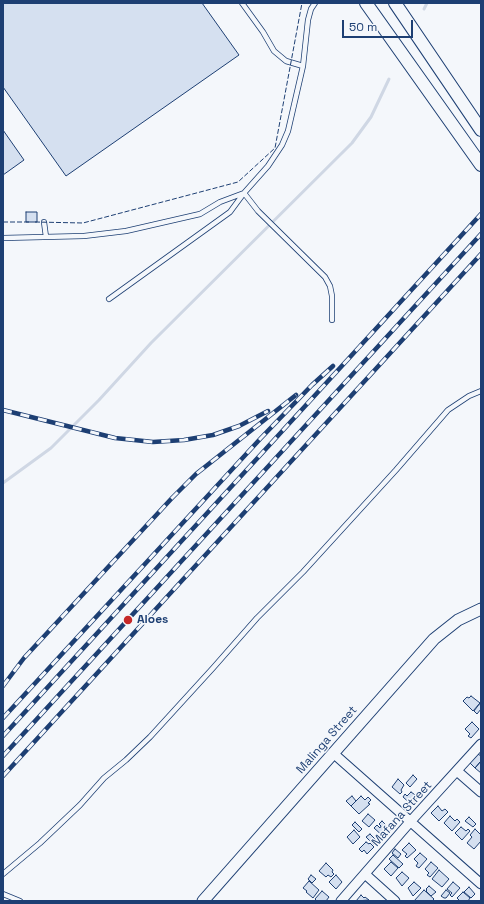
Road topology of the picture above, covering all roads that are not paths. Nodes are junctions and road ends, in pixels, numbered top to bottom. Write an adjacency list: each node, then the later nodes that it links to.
1 (242, 3): 5 (lane)
2 (315, 3): 5 (lane)
3 (366, 3): 7 (main road)
4 (395, 3): 6 (main road)
5 (303, 66): 8 (lane)
6 (481, 130)
7 (481, 165)
8 (244, 193): 10 (lane); 12 (lane); 13 (lane)
9 (44, 222): 10 (lane)
10 (46, 237): 11 (lane)
11 (3, 238)
12 (108, 299)
13 (332, 320)
14 (481, 390): 21 (lane)
15 (481, 608): 17 (street, Malinga Street)
16 (481, 744): 18 (street, Mafana Street)
17 (333, 752): 20 (street); 26 (street, Malinga Street)
18 (457, 771): 19 (street); 20 (street, Mafana Street)
19 (481, 792)
20 (410, 822): 22 (street, Mafana Street); 23 (street)
21 (3, 874)
22 (365, 874): 27 (street, Mafana Street); 28 (street)
23 (481, 884)
24 (3, 894): 25 (lane)
25 (20, 901)
26 (203, 901)
27 (341, 901)
28 (395, 901)

